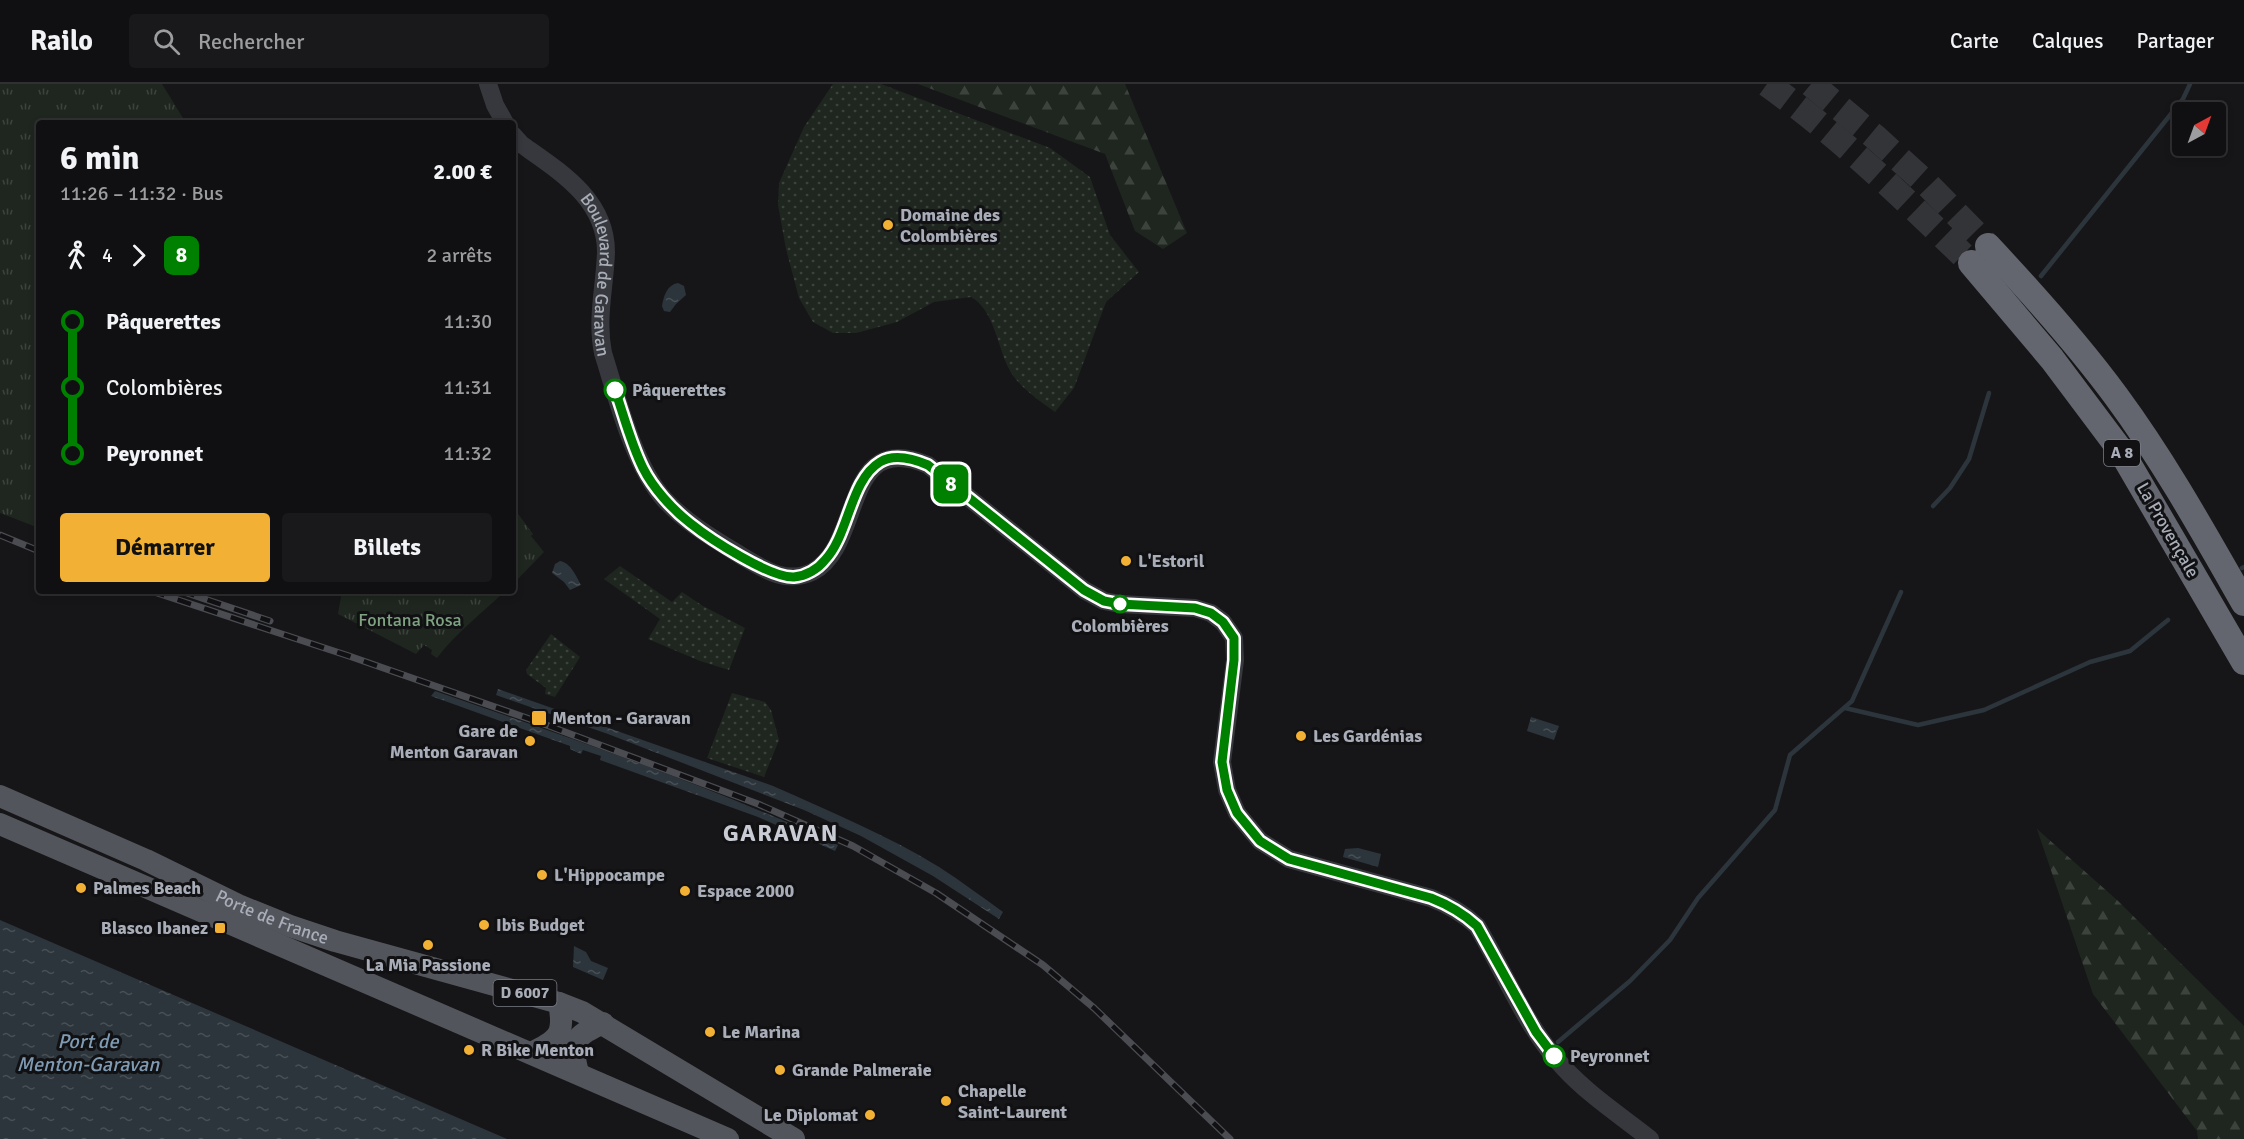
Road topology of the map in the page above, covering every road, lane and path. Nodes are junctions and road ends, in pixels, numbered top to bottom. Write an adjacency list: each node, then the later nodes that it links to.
1 (488, 84): 2 (street)
2 (503, 120)
3 (516, 138): 14 (street, Boulevard de Garavan)
4 (2244, 603): 5 (highway, La Provençale / A 8)
5 (2244, 662)
6 (0, 796): 8 (main road, Porte de France / D 6007)
7 (0, 824): 10 (main road, Porte de France)
8 (559, 1003): 9 (main road, Porte de France / D 6007); 10 (main road, D 6007)
9 (603, 1023): 11 (main road); 13 (main road, Porte de France / D 6007)
10 (531, 1053): 11 (main road, Porte de France)
11 (578, 1073): 12 (main road, Porte de France)
12 (728, 1139)
13 (794, 1139)
14 (1650, 1139)

